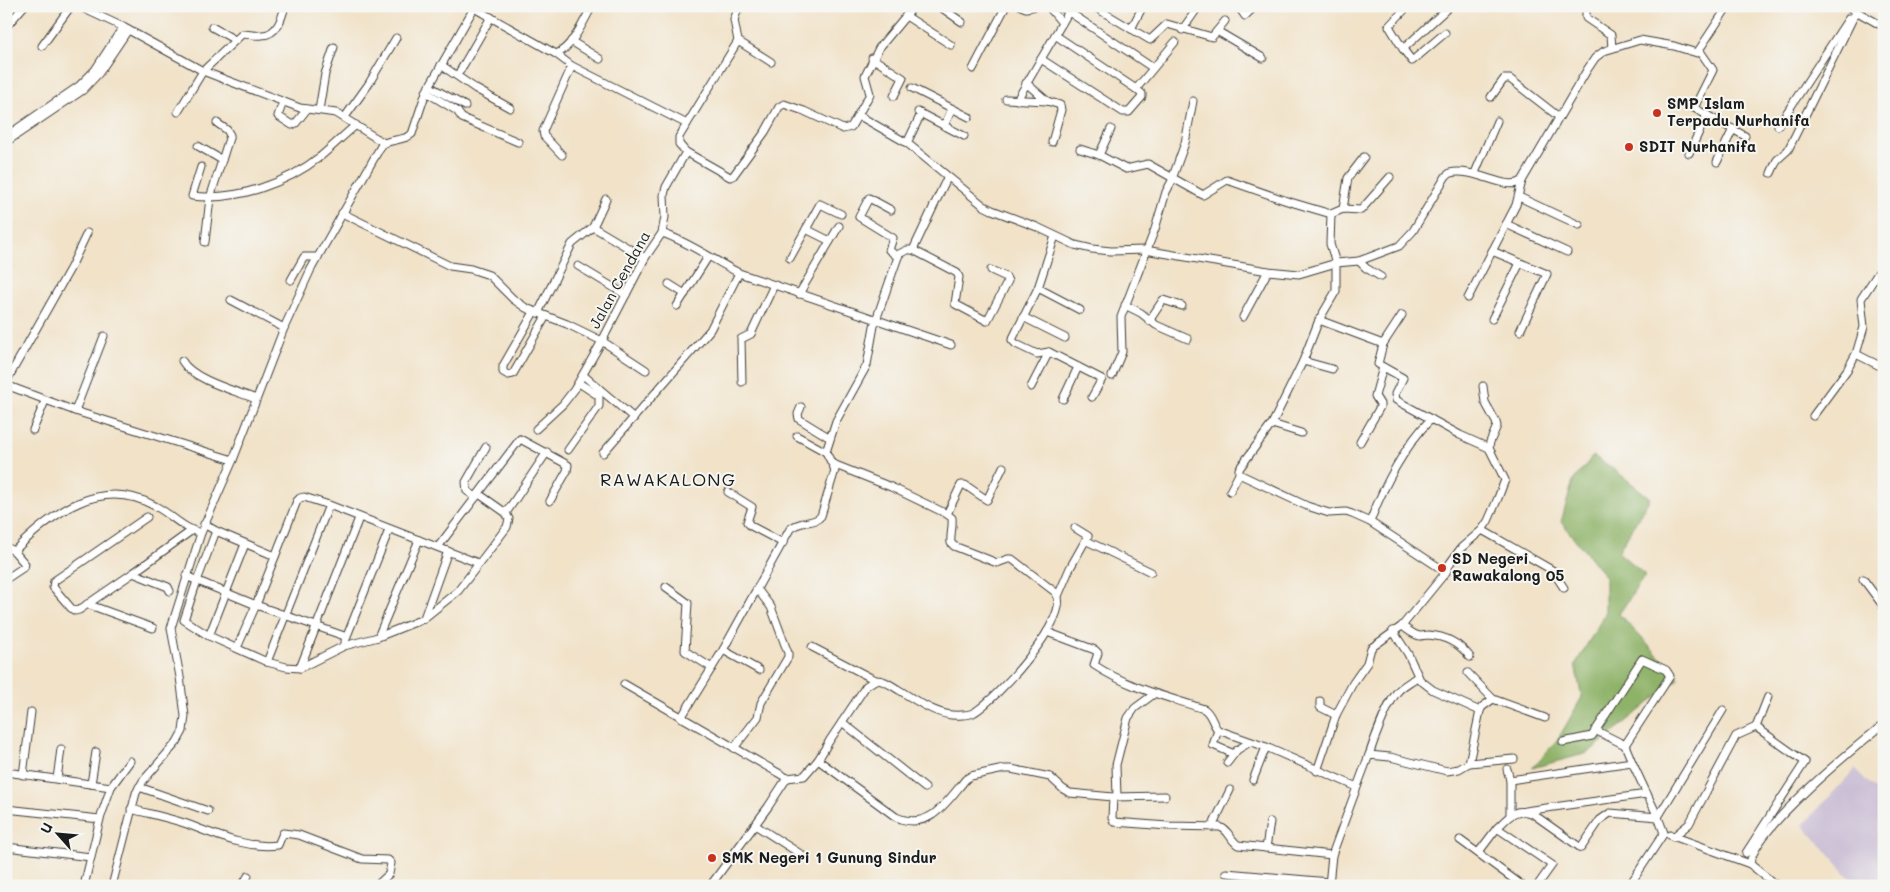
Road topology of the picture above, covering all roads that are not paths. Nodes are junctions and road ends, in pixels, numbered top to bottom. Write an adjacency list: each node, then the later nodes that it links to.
1 (24, 6): 33 (street)
2 (71, 6): 47 (street)
3 (78, 6): 35 (street)
4 (285, 6): 42 (street)
5 (592, 6): 44 (street)
6 (739, 6): 43 (street)
7 (914, 6): 27 (street)
8 (939, 6): 30 (street)
9 (1006, 6): 61 (street)
10 (1021, 6): 11 (street)
11 (1036, 6)
12 (1048, 6): 31 (street)
13 (1060, 6): 26 (street)
14 (1092, 6): 36 (street)
15 (1143, 6): 36 (street)
16 (1199, 6): 37 (street)
17 (1238, 6): 18 (street)
18 (1255, 6)
19 (1408, 6): 50 (street)
20 (1450, 6): 50 (street)
21 (1586, 6): 49 (street)
22 (1728, 6): 51 (street)
23 (1847, 6): 25 (street)
24 (472, 7): 28 (street); 58 (street)
25 (1855, 11): 34 (street); 91 (street); 113 (street)
26 (1068, 13): 31 (street); 60 (street)
27 (906, 16): 46 (street); 53 (street)
28 (491, 17): 52 (street); 63 (street)
29 (1225, 20): 38 (street)
30 (962, 22)
31 (1062, 23): 40 (street)
32 (212, 26): 42 (street)
33 (6, 27)
34 (1884, 27)
35 (125, 29): 62 (street); 94 (street); 97 (street)
36 (1131, 29): 37 (street)
37 (1182, 30): 38 (street)
38 (1217, 31): 54 (street)
39 (1445, 33): 50 (street)
40 (1055, 35): 56 (street); 67 (street)
41 (396, 38): 83 (street)
42 (235, 40): 62 (street)
43 (738, 41): 57 (street); 89 (street)
44 (571, 42): 52 (street); 55 (street)
45 (1175, 42): 60 (street)
46 (951, 45)
47 (42, 46)
48 (334, 47): 79 (street)
49 (1612, 48): 51 (street); 85 (street)
50 (1403, 49)
51 (1700, 51): 82 (street)
52 (556, 54): 59 (street)
53 (872, 58): 68 (street); 81 (street)
54 (1263, 58)
55 (600, 59)
56 (1040, 60): 64 (street); 67 (street)
57 (771, 62)
58 (441, 65): 66 (street); 76 (street)
59 (572, 66): 89 (street); 106 (street)
60 (1152, 68): 67 (street)
61 (973, 69)
62 (203, 71): 74 (street); 80 (street)
63 (460, 71)
64 (1026, 83): 71 (street); 72 (street)
65 (912, 88): 77 (street)
66 (428, 89): 75 (street); 98 (street); 100 (street)
67 (1136, 89)
68 (894, 96)
69 (1491, 97): 85 (street)
70 (1006, 98): 71 (street)
71 (1017, 100): 72 (street)
72 (1047, 101): 99 (street)
73 (1193, 101): 116 (street)
74 (283, 102): 78 (street); 78 (street)
75 (465, 106)
76 (510, 108)
77 (952, 109): 84 (street); 90 (street)
78 (307, 110): 79 (street)
79 (319, 110): 83 (street)
80 (178, 112)
81 (858, 115): 101 (street); 104 (street)
82 (1707, 115): 93 (street); 105 (street)
83 (345, 117): 88 (street)
84 (969, 117)
85 (1560, 117): 117 (street)
86 (1497, 121): 112 (street)
87 (217, 123): 109 (street)
88 (356, 124): 100 (street); 119 (street)
89 (687, 124): 104 (street)
90 (944, 126): 95 (street); 101 (street)
91 (1778, 126)
92 (1111, 129): 107 (street)
93 (1733, 129): 96 (street); 110 (street)
94 (6, 136)
95 (964, 136)
96 (1745, 136)
97 (6, 142)
98 (518, 142)
99 (1052, 142)
100 (384, 143): 123 (street)
101 (906, 143): 115 (street)
102 (198, 146): 109 (street)
103 (1080, 149): 107 (street)
104 (686, 152): 132 (street)
105 (1689, 153)
106 (562, 155)
107 (1100, 155): 116 (street)
108 (1364, 158): 121 (street)
109 (222, 160): 119 (street)
110 (1717, 162)
111 (201, 167): 119 (street)
112 (1475, 173): 117 (street); 145 (street)
113 (1771, 173)
114 (1390, 177): 121 (street)
115 (947, 178): 133 (street); 136 (street)
116 (1172, 179): 125 (street); 137 (street)
117 (1522, 181): 118 (street)
118 (1519, 197): 126 (street); 127 (street)
119 (210, 198): 135 (street)
120 (606, 199): 129 (street)
121 (1343, 209): 125 (street)
122 (891, 210): 142 (street)
123 (342, 213): 140 (street); 167 (street, Jalan Cendana)
124 (840, 214): 130 (street)
125 (1331, 214): 146 (street)
126 (1506, 224): 138 (street); 139 (street)
127 (1579, 225)
128 (839, 226): 134 (street)
129 (593, 227): 143 (street); 167 (street)
130 (806, 229): 134 (street); 144 (street)
131 (87, 233): 197 (street)
132 (662, 233): 141 (street, Jalan Cendana); 143 (street, Jalan Cendana)
133 (1055, 236): 137 (street); 157 (street)
134 (830, 241): 159 (street)
135 (205, 242)
136 (913, 250): 142 (street); 150 (street)
137 (1146, 250): 151 (street); 163 (street)
138 (1492, 251): 147 (street); 161 (street)
139 (1567, 252)
140 (318, 257): 154 (street); 176 (street)
141 (708, 257): 152 (street, Jalan Cendana); 158 (street)
142 (898, 257): 175 (street)
143 (645, 258): 160 (street, Jalan Cendana)
144 (790, 258)
145 (1359, 261): 146 (street); 153 (street)
146 (1336, 263): 151 (street); 174 (street)
147 (1520, 263): 172 (street); 177 (street)
148 (1884, 264): 185 (street)
149 (578, 266): 160 (street)
150 (991, 270)
151 (1268, 271): 171 (street)
152 (739, 273): 156 (street, Jalan Cendana); 207 (street)
153 (1381, 277)
154 (292, 280)
155 (669, 284): 158 (street)
156 (774, 286): 159 (street, Jalan Cendana); 195 (street)
157 (1038, 288): 166 (street); 170 (street)
158 (684, 294): 164 (street)
159 (799, 294): 175 (street, Jalan Cendana)
160 (626, 295): 181 (street, Jalan Cendana)
161 (1468, 298)
162 (231, 300): 176 (street)
163 (1126, 305): 173 (street); 194 (street)
164 (677, 306)
165 (1182, 306): 173 (street)
166 (1080, 310)
167 (536, 312): 169 (street, Jalan Cendana); 169 (street)
168 (1402, 315): 182 (street)
169 (546, 316): 181 (street, Jalan Cendana)
170 (1023, 317): 179 (street); 184 (street)
171 (1243, 317)
172 (1492, 319)
173 (1149, 320): 180 (street)
174 (1319, 320): 182 (street); 187 (street)
175 (876, 321): 183 (street, Jalan Cendana); 214 (street)
176 (284, 328): 201 (street)
177 (1520, 331)
178 (104, 336): 205 (street)
179 (1064, 338)
180 (1188, 339)
181 (602, 341): 192 (street); 193 (street)
182 (1383, 344): 189 (street)
183 (950, 346)
184 (1050, 352): 188 (street); 199 (street)
185 (1856, 354): 190 (street); 206 (street)
186 (182, 361): 201 (street)
187 (1303, 361): 191 (street); 209 (street)
188 (1078, 367): 200 (street); 202 (street)
189 (1383, 367): 208 (street); 215 (street)
190 (1884, 368)
191 (1332, 369)
192 (646, 370)
193 (583, 375): 196 (street); 207 (street)
194 (1112, 376)
195 (742, 382)
196 (579, 383): 210 (street); 218 (street)
197 (6, 384): 203 (street)
198 (1483, 386): 217 (street)
199 (1031, 387)
200 (1092, 397)
201 (256, 399): 222 (street)
202 (1063, 399)
203 (45, 401): 205 (street); 211 (street)
204 (801, 407): 214 (street)
205 (75, 411): 222 (street)
206 (1813, 416)
207 (634, 418): 221 (street)
208 (1432, 419): 217 (street); 235 (street)
209 (1272, 424): 212 (street); 225 (street)
210 (536, 429)
211 (32, 430)
212 (1301, 433)
213 (797, 436): 220 (street)
214 (830, 438): 220 (street)
215 (1360, 442)
216 (486, 447): 228 (street)
217 (1489, 448): 239 (street)
218 (568, 450)
219 (547, 452): 228 (street); 229 (street); 231 (street)
220 (826, 452): 223 (street)
221 (603, 453)
222 (233, 460): 236 (street)
223 (833, 464): 232 (street); 245 (street)
224 (1003, 467): 232 (street)
225 (1239, 474): 226 (street); 235 (street)
226 (1230, 491)
227 (728, 492): 245 (street)
228 (477, 496): 231 (street); 248 (street)
229 (550, 501)
230 (329, 506): 234 (street); 251 (street); 269 (street)
231 (506, 513): 252 (street)
232 (947, 514): 265 (street)
233 (147, 517): 266 (street)
234 (359, 518): 238 (street); 273 (street)
235 (1370, 522): 254 (street)
236 (204, 524): 241 (street); 242 (street)
237 (1075, 528): 244 (street)
238 (389, 530): 243 (street); 277 (street)
239 (1482, 530): 254 (street); 261 (street)
240 (190, 531): 242 (street); 249 (street); 255 (street)
241 (216, 532): 246 (street); 259 (street)
242 (200, 534): 256 (street)
243 (419, 540): 248 (street); 278 (street)
244 (1087, 541): 253 (street); 265 (street)
245 (783, 542): 262 (street)
246 (245, 544): 251 (street); 264 (street)
247 (6, 547): 249 (street)
248 (438, 547): 250 (street)
249 (14, 550): 257 (street)
250 (448, 551): 252 (street); 270 (street)
251 (275, 556): 267 (street)
252 (478, 563): 270 (street)
253 (1152, 572)
254 (1446, 572): 271 (street)
255 (133, 573): 263 (street); 266 (street)
256 (186, 576): 259 (street); 332 (street)
257 (6, 579)
258 (1863, 579): 268 (street)
259 (197, 581): 264 (street); 276 (street)
260 (666, 587): 286 (street)
261 (1564, 588)
262 (757, 589): 282 (street); 311 (street)
263 (170, 591)
264 (226, 593): 267 (street); 276 (street)
265 (1058, 596): 275 (street)
266 (87, 604): 272 (street)
267 (256, 605): 269 (street); 281 (street)
268 (1884, 607)
269 (286, 616): 273 (street); 284 (street)
270 (424, 619): 278 (street)
271 (1402, 626): 274 (street); 283 (street)
272 (153, 628)
273 (317, 628): 277 (street); 285 (street)
274 (1393, 631): 289 (street); 299 (street)
275 (1047, 632): 290 (street); 292 (street)
276 (209, 636): 281 (street)
277 (347, 637): 279 (street)
278 (378, 637): 279 (street)
279 (344, 646): 285 (street)
280 (812, 647): 290 (street)
281 (237, 648): 284 (street)
282 (723, 650): 286 (street); 287 (street)
283 (1470, 657)
284 (267, 662): 285 (street)
285 (300, 668)
286 (712, 668): 300 (street)
287 (759, 670)
288 (1468, 672): 294 (street)
289 (1418, 676): 298 (street); 315 (street)
290 (875, 680): 302 (street)
291 (624, 684): 300 (street)
292 (1154, 694): 305 (street); 338 (street)
293 (1768, 697): 304 (street)
294 (1493, 699): 298 (street); 301 (street)
295 (1320, 701): 299 (street)
296 (1723, 710): 344 (street)
297 (32, 712): 325 (street)
298 (1480, 712): 321 (street)
299 (1336, 715): 322 (street)
300 (681, 718): 311 (street)
301 (1545, 718)
302 (842, 722): 317 (street); 333 (street)
303 (1884, 724): 360 (street)
304 (1756, 727): 351 (street); 356 (street)
305 (1218, 730): 307 (street); 314 (street)
306 (1595, 730): 308 (street); 309 (street); 309 (street)
307 (1250, 742): 310 (street); 314 (street)
308 (1562, 742)
309 (1625, 745): 319 (street)
310 (1266, 747): 322 (street); 328 (street)
311 (734, 748): 326 (street)
312 (61, 749): 327 (street)
313 (96, 752): 330 (street)
314 (1234, 754): 320 (street)
315 (1369, 755): 321 (street); 334 (street)
316 (1514, 759): 321 (street)
317 (818, 760): 326 (street); 338 (street)
318 (130, 761): 331 (street)
319 (1632, 762): 329 (street); 336 (street)
320 (1227, 763)
321 (1470, 763)
322 (1317, 770): 334 (street)
323 (1507, 770): 329 (street)
324 (6, 772): 325 (street)
325 (23, 775): 327 (street)
326 (787, 778): 347 (street)
327 (57, 779): 330 (street)
328 (1253, 780)
329 (1510, 780): 343 (street)
330 (91, 784): 331 (street)
331 (111, 787): 345 (street)
332 (138, 787): 340 (street); 341 (street)
333 (925, 788)
334 (1357, 788): 357 (street)
335 (1230, 790): 348 (street)
336 (1647, 794): 342 (street); 344 (street)
337 (1165, 796): 338 (street)
338 (1115, 797): 348 (street)
339 (6, 809): 345 (street)
340 (131, 809): 366 (street); 368 (street)
341 (208, 811)
342 (1524, 811): 343 (street); 344 (street)
343 (1510, 816): 349 (street)
344 (1658, 817): 350 (street)
345 (100, 819): 359 (street)
346 (1270, 822): 354 (street)
347 (754, 825): 358 (street); 369 (street)
348 (1212, 827): 354 (street)
349 (1497, 828): 355 (street); 370 (street)
350 (1664, 833): 351 (street); 371 (street)
351 (1673, 836): 360 (street)
352 (1460, 840): 355 (street)
353 (6, 847): 359 (street)
354 (1266, 848): 357 (street)
355 (1478, 853): 364 (street)
356 (1746, 853)
357 (1332, 854): 363 (street)
358 (802, 855)
359 (91, 856): 365 (street)
360 (1750, 864): 372 (street)
361 (1226, 872): 363 (street)
362 (248, 876): 367 (street)
363 (1329, 884)
364 (1520, 885)
365 (84, 886)
366 (112, 886)
367 (242, 886)
368 (376, 886)
369 (710, 886)
370 (1537, 886)
371 (1629, 886)
372 (1776, 886)

